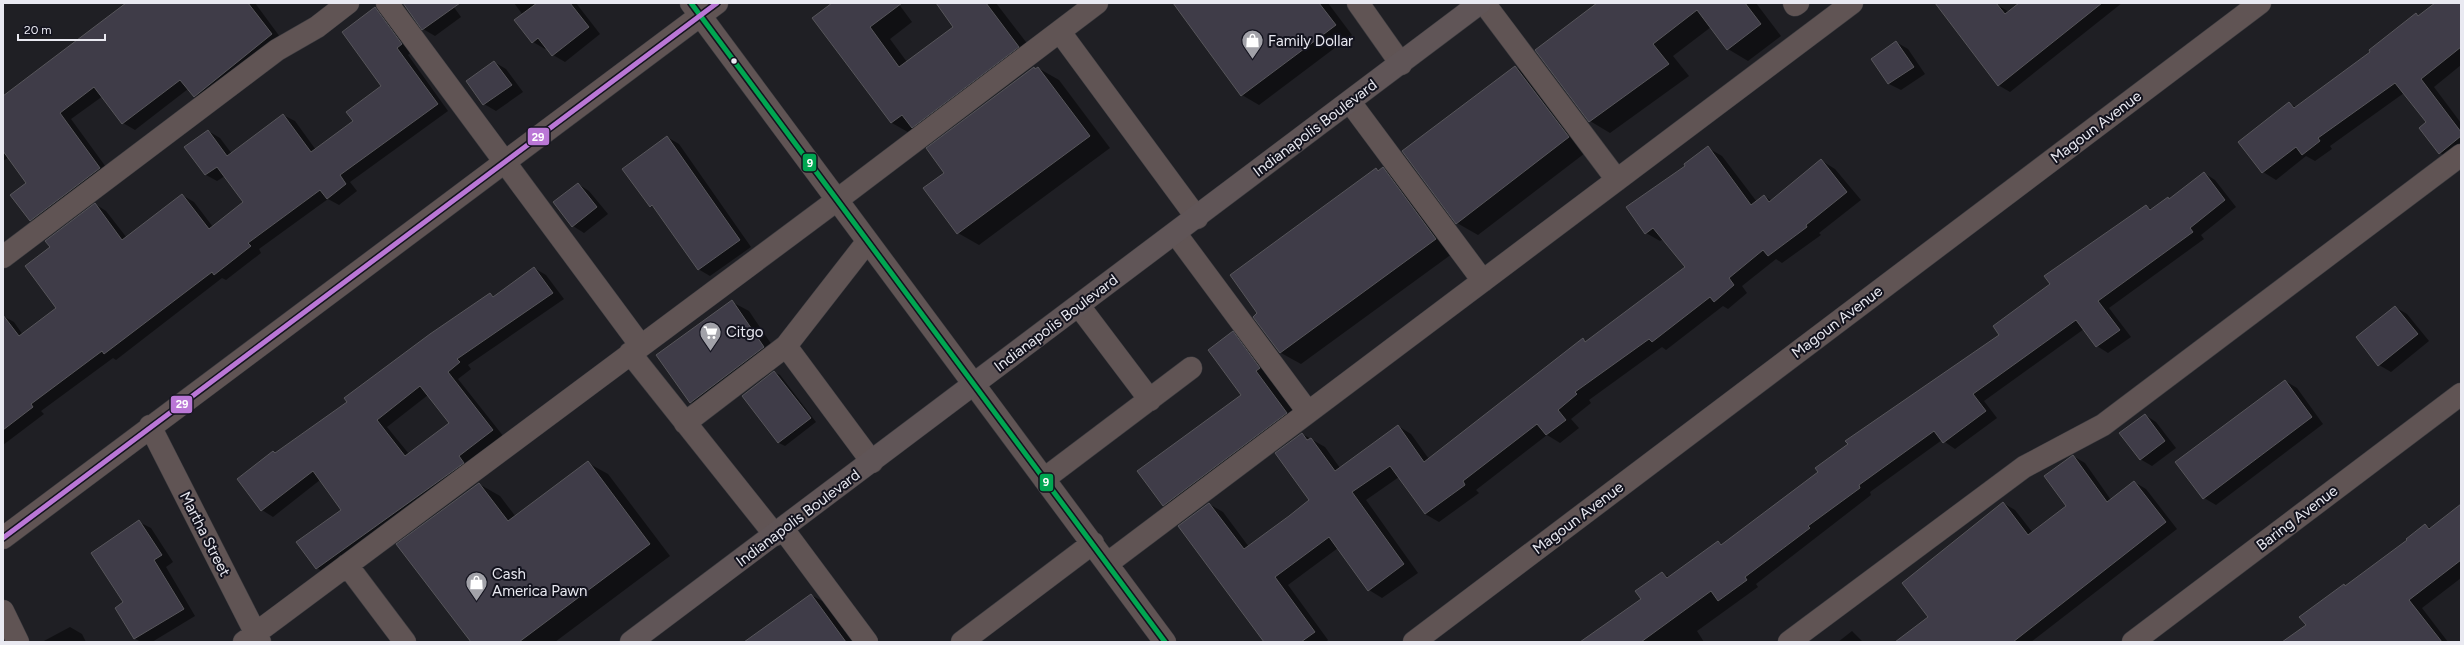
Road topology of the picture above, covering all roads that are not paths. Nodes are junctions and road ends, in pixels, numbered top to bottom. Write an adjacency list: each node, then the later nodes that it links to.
1 (348, 3): 22 (street)
2 (387, 3): 16 (street)
3 (1097, 3): 12 (street)
4 (1358, 3): 13 (street)
5 (1480, 3): 13 (main road, Indianapolis Boulevard)
6 (1484, 3): 17 (street)
7 (1794, 3): 8 (street)
8 (1798, 3)
9 (1852, 3): 17 (street)
10 (2260, 3): 49 (street, Magoun Avenue)
11 (702, 7): 16 (street); 18 (street)
12 (1060, 32): 18 (street); 19 (street)
13 (1400, 64): 14 (main road, Indianapolis Boulevard)
14 (1350, 102): 19 (main road, Indianapolis Boulevard); 23 (street)
15 (2461, 155): 50 (street)
16 (506, 160): 26 (street); 33 (street)
17 (1617, 180): 23 (street)
18 (837, 200): 21 (street); 26 (street)
19 (1197, 218): 20 (main road, Indianapolis Boulevard)
20 (1176, 234): 24 (main road, Indianapolis Boulevard); 31 (street)
21 (867, 242): 25 (street); 28 (street)
22 (3, 257)
23 (1483, 281): 31 (street)
24 (1079, 306): 28 (main road, Indianapolis Boulevard); 30 (street)
25 (786, 346): 32 (street); 34 (street)
26 (636, 350): 32 (street); 40 (street)
27 (1192, 368): 30 (street)
28 (974, 385): 34 (main road, Indianapolis Boulevard); 35 (street)
29 (2461, 394): 51 (street, Baring Avenue)
30 (1150, 400): 35 (street)
31 (1308, 412): 39 (street)
32 (685, 423): 36 (street)
33 (150, 426): 37 (street); 42 (street, Martha Street)
34 (872, 462): 36 (main road, Indianapolis Boulevard)
35 (1044, 479): 38 (street)
36 (779, 532): 45 (main road, Indianapolis Boulevard); 46 (street)
37 (3, 538)
38 (1093, 543): 39 (street); 47 (street)
39 (1108, 563): 48 (street)
40 (347, 565): 42 (street); 44 (street)
41 (3, 611): 43 (street)
42 (253, 639)
43 (18, 642)
44 (406, 642)
45 (631, 642)
46 (867, 642)
47 (962, 642)
48 (1165, 642)
49 (1414, 642)
50 (1789, 642)
51 (2133, 642)

